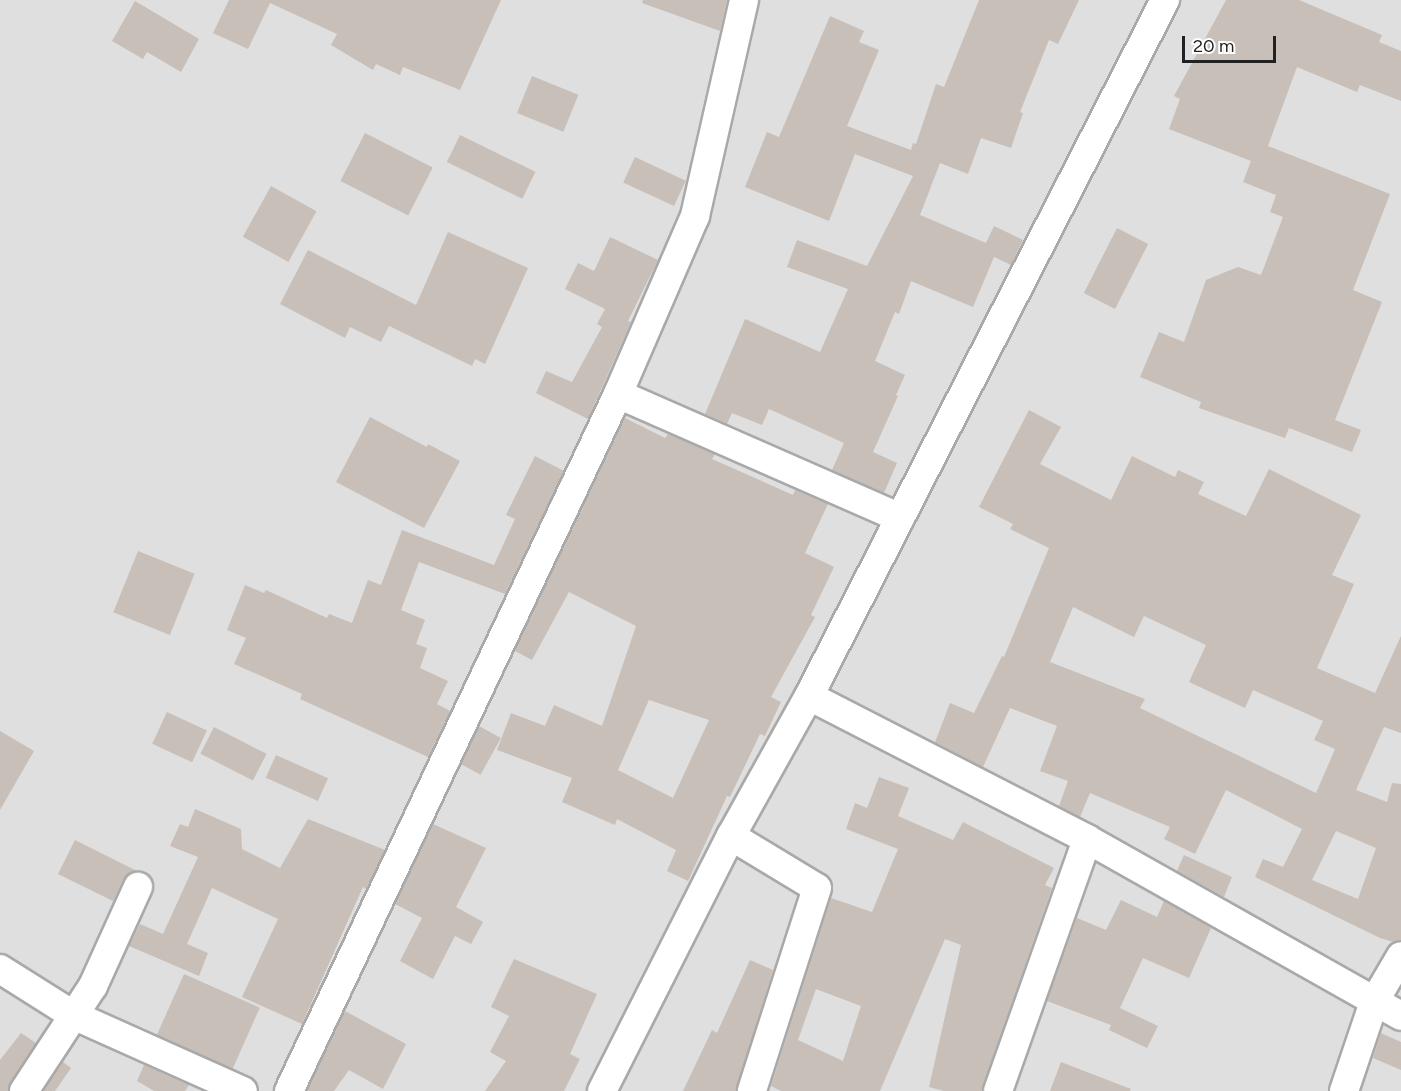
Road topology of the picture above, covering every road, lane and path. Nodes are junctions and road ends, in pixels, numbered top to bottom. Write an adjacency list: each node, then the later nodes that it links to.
1 (744, 0): 3 (street)
2 (1165, 0): 4 (street)
3 (618, 394): 4 (street); 16 (street)
4 (900, 518): 5 (street)
5 (808, 696): 6 (street); 7 (street)
6 (731, 836): 17 (street); 18 (street)
7 (1086, 839): 11 (street); 19 (street)
8 (138, 887): 12 (street)
9 (1401, 956): 11 (street)
10 (0, 969): 12 (street)
11 (1374, 1002): 13 (street); 20 (street)
12 (73, 1015): 14 (street); 15 (street)
13 (1401, 1016)
14 (24, 1091)
15 (243, 1091)
16 (289, 1091)
17 (602, 1091)
18 (752, 1091)
19 (998, 1091)
20 (1344, 1091)

